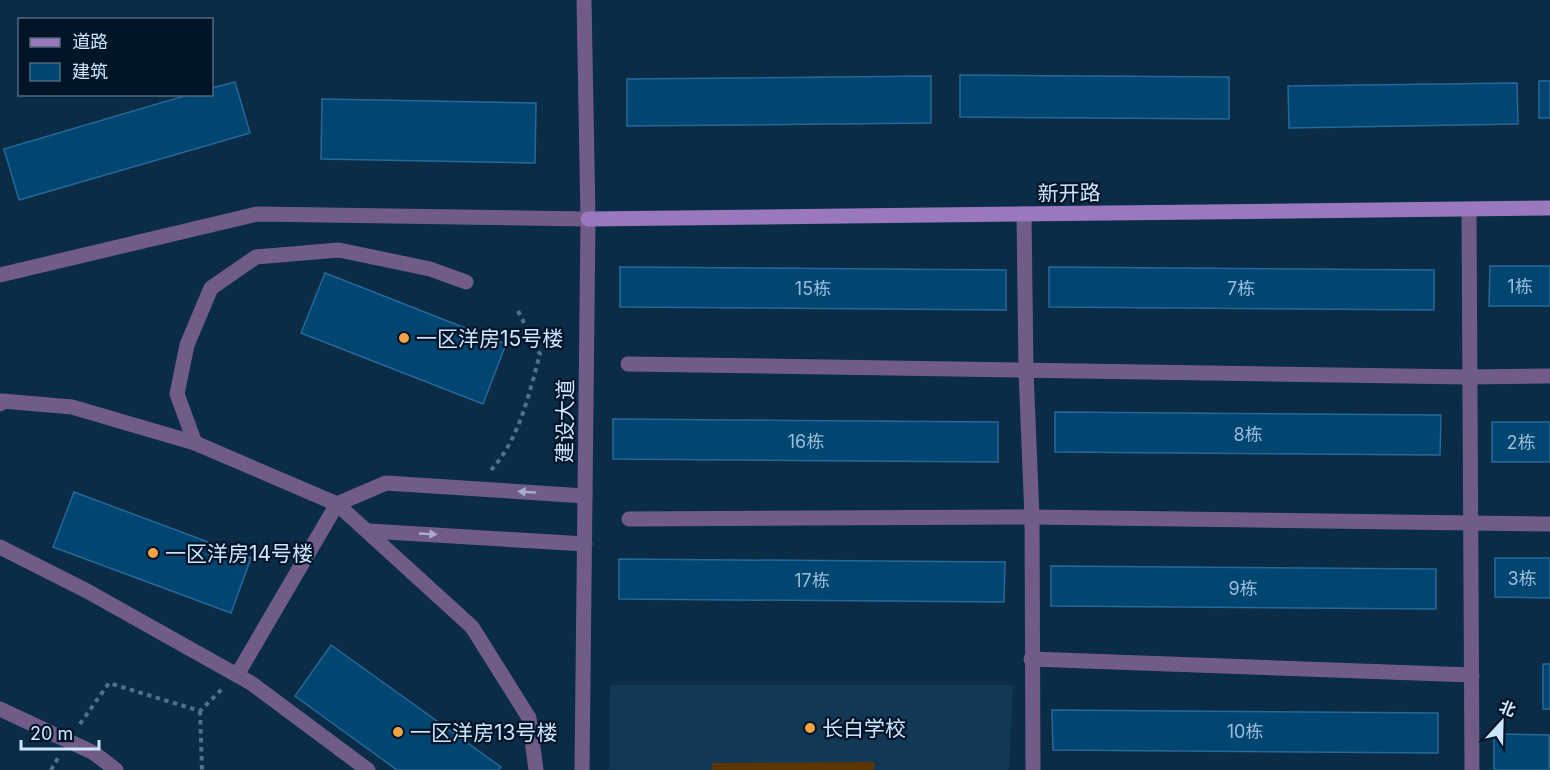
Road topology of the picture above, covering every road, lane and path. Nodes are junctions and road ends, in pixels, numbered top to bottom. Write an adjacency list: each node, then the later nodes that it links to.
1 (584, 0): 5 (street, 建设大道)
2 (1550, 208): 3 (street, 新开路)
3 (1469, 209): 4 (street, 新开路); 12 (street)
4 (1024, 214): 5 (street, 新开路); 10 (street)
5 (588, 219): 6 (street); 16 (street, 建设大道)
6 (0, 275)
7 (466, 282): 14 (street)
8 (518, 311): 15 (path)
9 (628, 364): 10 (street)
10 (1026, 371): 12 (street); 18 (street)
11 (1550, 376): 12 (street)
12 (1468, 377): 20 (street)
13 (1, 402): 14 (street)
14 (195, 444): 17 (street)
15 (474, 488): 16 (street, one-way to 15); 17 (street)
16 (585, 496): 23 (street, 建设大道)
17 (337, 504): 22 (street); 26 (street)
18 (1032, 517): 19 (street); 20 (street); 25 (street)
19 (628, 519)
20 (1473, 524): 21 (street); 27 (street)
21 (1550, 524)
22 (369, 531): 23 (street, one-way to 23); 34 (street)
23 (585, 544): 35 (street, 建设大道)
24 (0, 547): 26 (street)
25 (1031, 659): 27 (street); 36 (street)
26 (237, 675): 29 (path); 33 (street)
27 (1472, 675): 37 (street)
28 (0, 709): 30 (street)
29 (200, 711): 30 (path); 32 (path)
30 (67, 741): 31 (street)
31 (116, 770)
32 (202, 770)
33 (368, 770)
34 (536, 770)
35 (582, 770)
36 (1033, 770)
37 (1472, 770)

